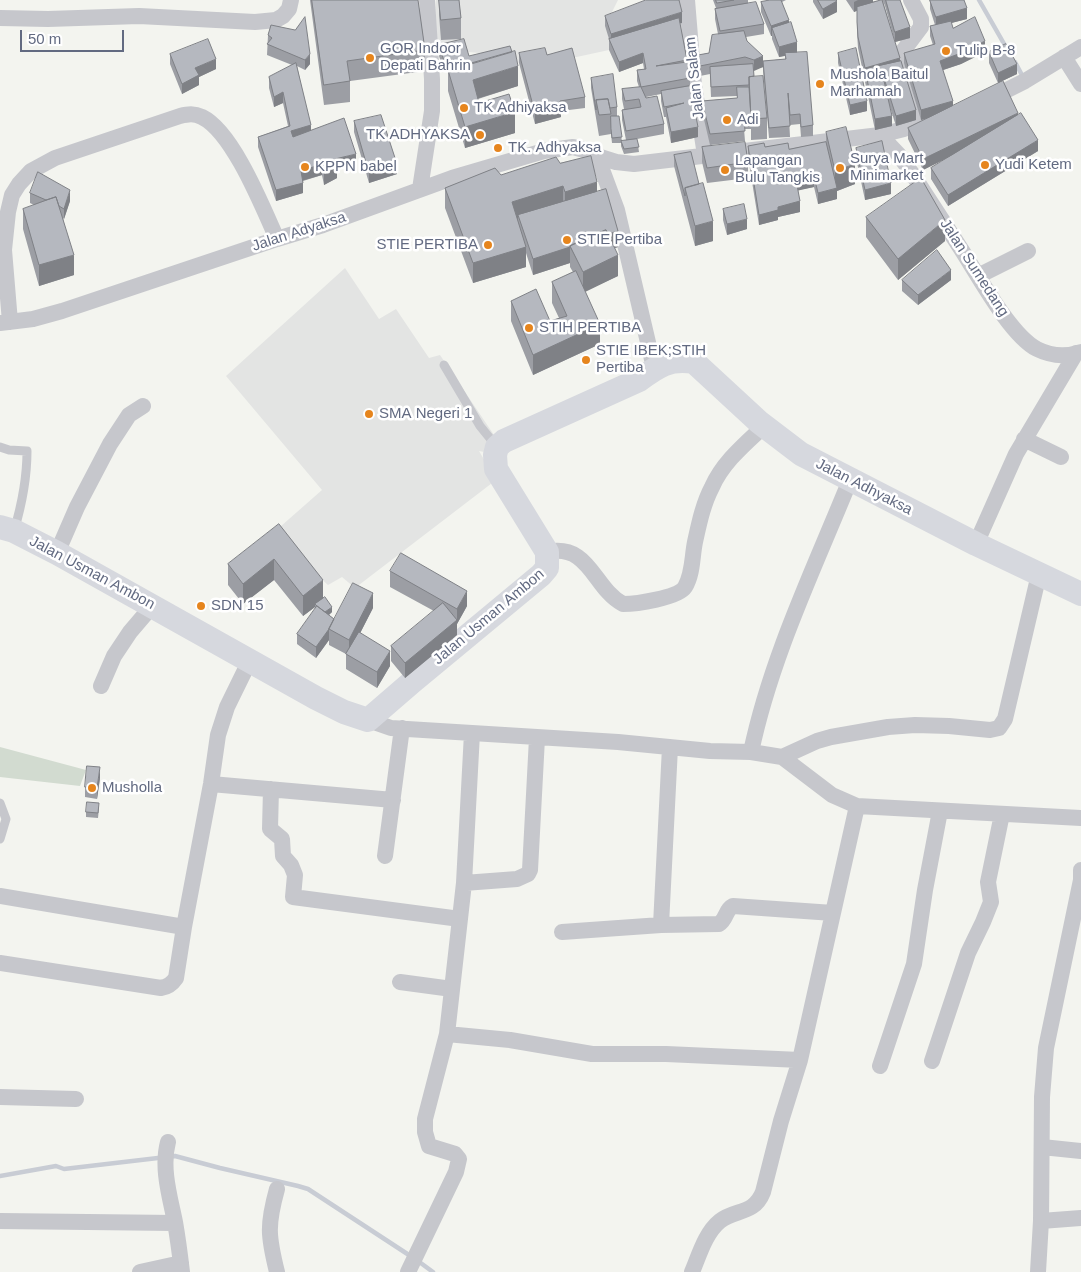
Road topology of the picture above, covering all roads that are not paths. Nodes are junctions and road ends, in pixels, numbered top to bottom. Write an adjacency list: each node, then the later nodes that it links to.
1 (291, 0): 5 (street)
2 (427, 0): 15 (street)
3 (687, 0): 13 (street, Jalan Salam)
4 (911, 0): 11 (street)
5 (0, 18)
6 (1081, 47): 7 (street)
7 (1064, 57): 8 (street); 9 (street)
8 (1081, 84)
9 (975, 104)
10 (947, 114): 11 (street)
11 (920, 124): 12 (street)
12 (880, 134): 13 (street); 18 (street, Jalan Sumedang)
13 (705, 155): 14 (street)
14 (597, 156): 15 (street, Jalan Adyaksa); 22 (street)
15 (420, 189): 16 (street, Jalan Adyaksa)
16 (277, 239): 19 (street, Jalan Adyaksa); 19 (street)
17 (1028, 251): 18 (street)
18 (978, 276): 20 (street, Jalan Sumedang)
19 (5, 322)
20 (1078, 353): 25 (street)
21 (444, 365): 27 (lane)
22 (659, 366): 24 (street, Jalan Adhyaksa); 27 (street)
23 (142, 406): 33 (street)
24 (764, 426): 29 (street, Jalan Adhyaksa); 32 (street)
25 (1024, 439): 28 (street); 31 (street)
26 (0, 447): 30 (lane)
27 (497, 447): 32 (street, Jalan Usman Ambon)
28 (1061, 456)
29 (850, 480): 31 (street, Jalan Adhyaksa); 44 (street)
30 (7, 529): 33 (street, Jalan Usman Ambon)
31 (976, 544): 34 (street, Jalan Adhyaksa)
32 (547, 552): 39 (street, Jalan Usman Ambon)
33 (57, 553): 36 (street, Jalan Usman Ambon)
34 (1039, 574): 35 (street, Jalan Adhyaksa); 45 (street)
35 (1081, 594)
36 (153, 606): 37 (street, Jalan Usman Ambon); 38 (street)
37 (250, 660): 39 (street, Jalan Usman Ambon); 46 (street)
38 (101, 686)
39 (368, 720): 40 (street, Jalan Usman Ambon)
40 (402, 728): 41 (street, Jalan Usman Ambon); 48 (street)
41 (472, 733): 42 (street, Jalan Usman Ambon); 57 (street)
42 (537, 738): 43 (street, Jalan Usman Ambon); 57 (street)
43 (670, 747): 44 (street, Jalan Usman Ambon); 61 (street)
44 (751, 752): 45 (street, Jalan Usman Ambon)
45 (782, 757): 50 (street)
46 (211, 784): 47 (street); 62 (street)
47 (271, 789): 48 (street); 60 (street)
48 (393, 800): 55 (street)
49 (0, 803): 54 (lane)
50 (857, 806): 51 (street); 59 (street)
51 (940, 811): 52 (street); 70 (street)
52 (1002, 814): 53 (street); 69 (street)
53 (1081, 818)
54 (0, 839)
55 (385, 856)
56 (1081, 870): 73 (street)
57 (464, 883): 60 (street)
58 (0, 896): 62 (street)
59 (833, 914): 61 (street); 68 (street)
60 (460, 918): 66 (street)
61 (661, 925): 63 (street)
62 (184, 926): 64 (street)
63 (562, 932)
64 (0, 963)
65 (400, 982): 66 (street)
66 (452, 989): 67 (street)
67 (447, 1034): 68 (street); 82 (street)
68 (800, 1060): 85 (street)
69 (932, 1061)
70 (880, 1066)
71 (0, 1096): 72 (street)
72 (76, 1100)
73 (1042, 1147): 74 (street); 79 (street)
74 (1081, 1151)
75 (167, 1153): 80 (street)
76 (277, 1190): 84 (street)
77 (1081, 1218): 79 (street)
78 (0, 1221): 80 (street)
79 (1041, 1221): 86 (street)
80 (175, 1223): 81 (street)
81 (182, 1267): 83 (street)
82 (409, 1271)
83 (140, 1272)
84 (277, 1272)
85 (692, 1272)
86 (1038, 1272)

